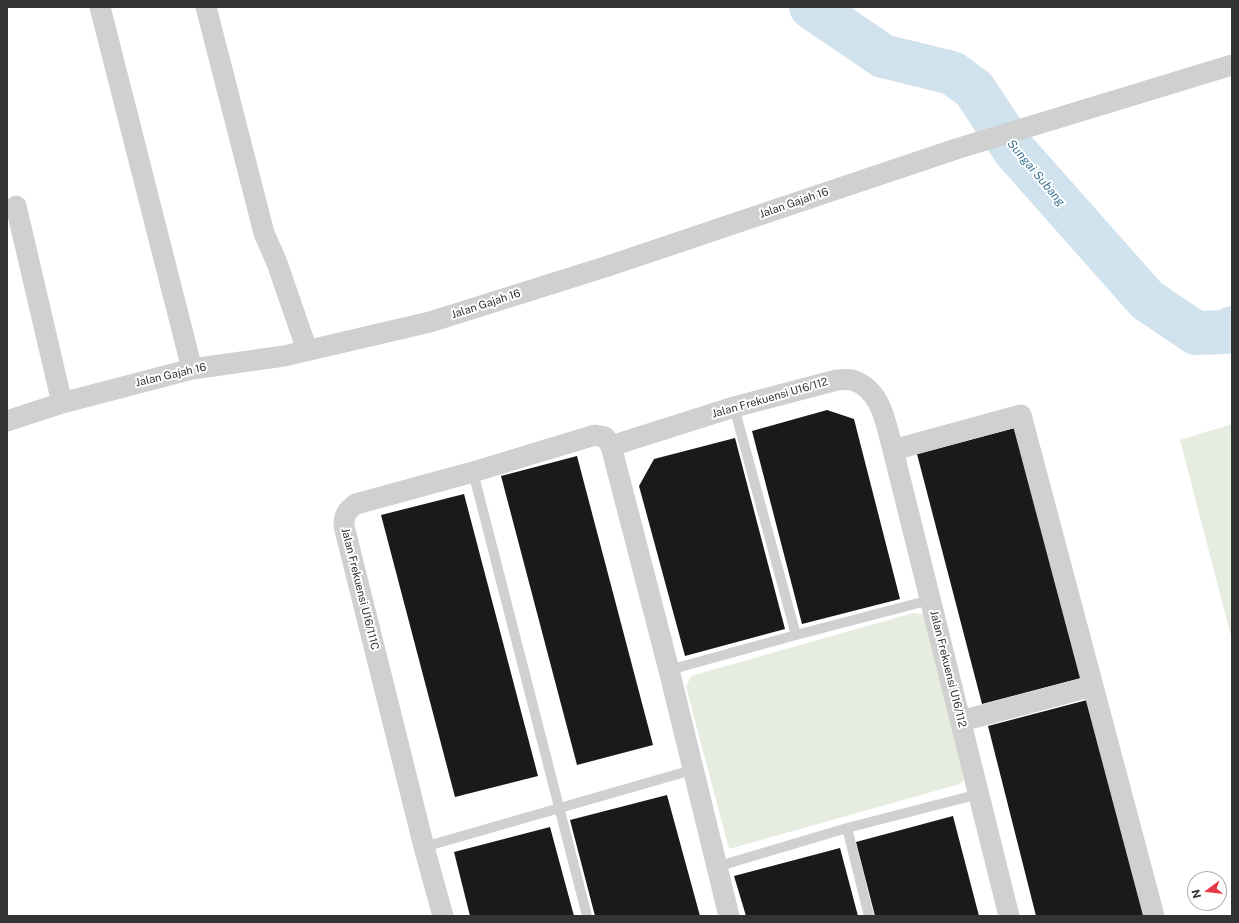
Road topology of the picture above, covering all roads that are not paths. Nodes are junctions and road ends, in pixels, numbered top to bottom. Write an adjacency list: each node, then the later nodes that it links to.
1 (100, 7): 6 (street)
2 (206, 7): 5 (street)
3 (1232, 66): 5 (street, Jalan Gajah 16)
4 (16, 206): 7 (street)
5 (307, 350): 6 (street, Jalan Gajah 16)
6 (192, 369): 7 (street, Jalan Gajah 16)
7 (62, 403): 9 (street, Jalan Gajah 16)
8 (734, 407): 10 (street, Jalan Frekuensi U16/112); 11 (street, Jalan Frekuensi U16/112); 14 (lane)
9 (7, 422)
10 (611, 446): 12 (street, Jalan Frekuensi U16/111C); 15 (street)
11 (893, 450): 13 (street, Jalan Frekuensi U16/112); 16 (street)
12 (474, 472): 20 (lane); 22 (street, Jalan Frekuensi U16/111C)
13 (930, 600): 14 (lane); 17 (street, Jalan Frekuensi U16/112)
14 (796, 635): 15 (lane)
15 (669, 670): 18 (street)
16 (1093, 686): 17 (street); 29 (street)
17 (961, 721): 19 (street, Jalan Frekuensi U16/112)
18 (692, 770): 20 (lane); 23 (street)
19 (979, 794): 21 (lane); 28 (street, Jalan Frekuensi U16/112)
20 (558, 808): 22 (lane); 25 (lane)
21 (847, 828): 23 (lane); 27 (lane)
22 (424, 847): 24 (street, Jalan Frekuensi U16/111C)
23 (716, 867): 26 (street)
24 (443, 916)
25 (587, 916)
26 (729, 916)
27 (869, 916)
28 (1009, 916)
29 (1154, 916)

